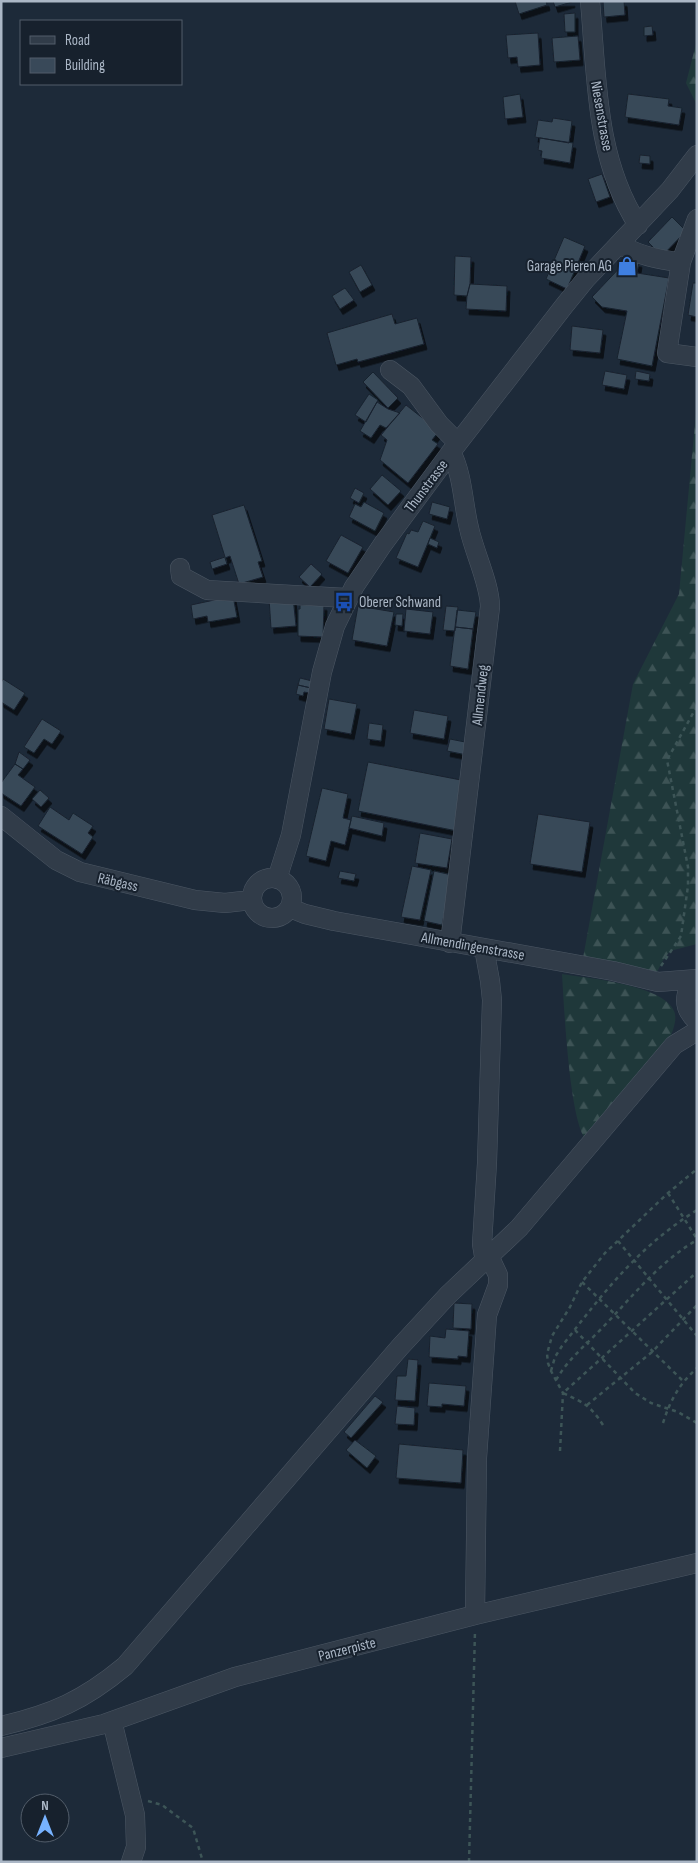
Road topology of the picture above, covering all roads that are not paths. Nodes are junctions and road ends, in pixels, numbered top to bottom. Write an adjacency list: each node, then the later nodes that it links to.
1 (590, 1): 4 (street, Niesenstrasse)
2 (697, 155): 4 (street, Thunstrasse)
3 (697, 219): 6 (street)
4 (638, 225): 5 (street, Thunstrasse)
5 (620, 244): 6 (street); 9 (street, Thunstrasse)
6 (681, 262): 7 (street)
7 (697, 358)
8 (390, 370): 9 (street)
9 (455, 448): 11 (street, Thunstrasse); 16 (street, Allmendweg)
10 (180, 568): 11 (street)
11 (347, 598): 13 (street, Thunstrasse)
12 (1, 816): 14 (street, Räbgass)
13 (277, 879): 14 (street); 15 (street)
14 (252, 900): 15 (street)
15 (290, 908): 16 (street, Allmendingenstrasse)
16 (450, 943): 17 (street, Allmendingenstrasse)
17 (484, 948): 19 (street, Allmendingenstrasse); 23 (street)
18 (697, 980): 19 (street, Allmendingenstrasse); 20 (street)
19 (658, 982): 20 (street, Allmendingenstrasse)
20 (690, 1011): 22 (street)
21 (697, 1031): 22 (street)
22 (674, 1045): 23 (street)
23 (487, 1260): 25 (street); 27 (street)
24 (697, 1563): 25 (street, Panzerpiste)
25 (476, 1615): 26 (street, Panzerpiste)
26 (112, 1721): 28 (street, Panzerpiste); 29 (street)
27 (1, 1726)
28 (1, 1748)
29 (131, 1862)

